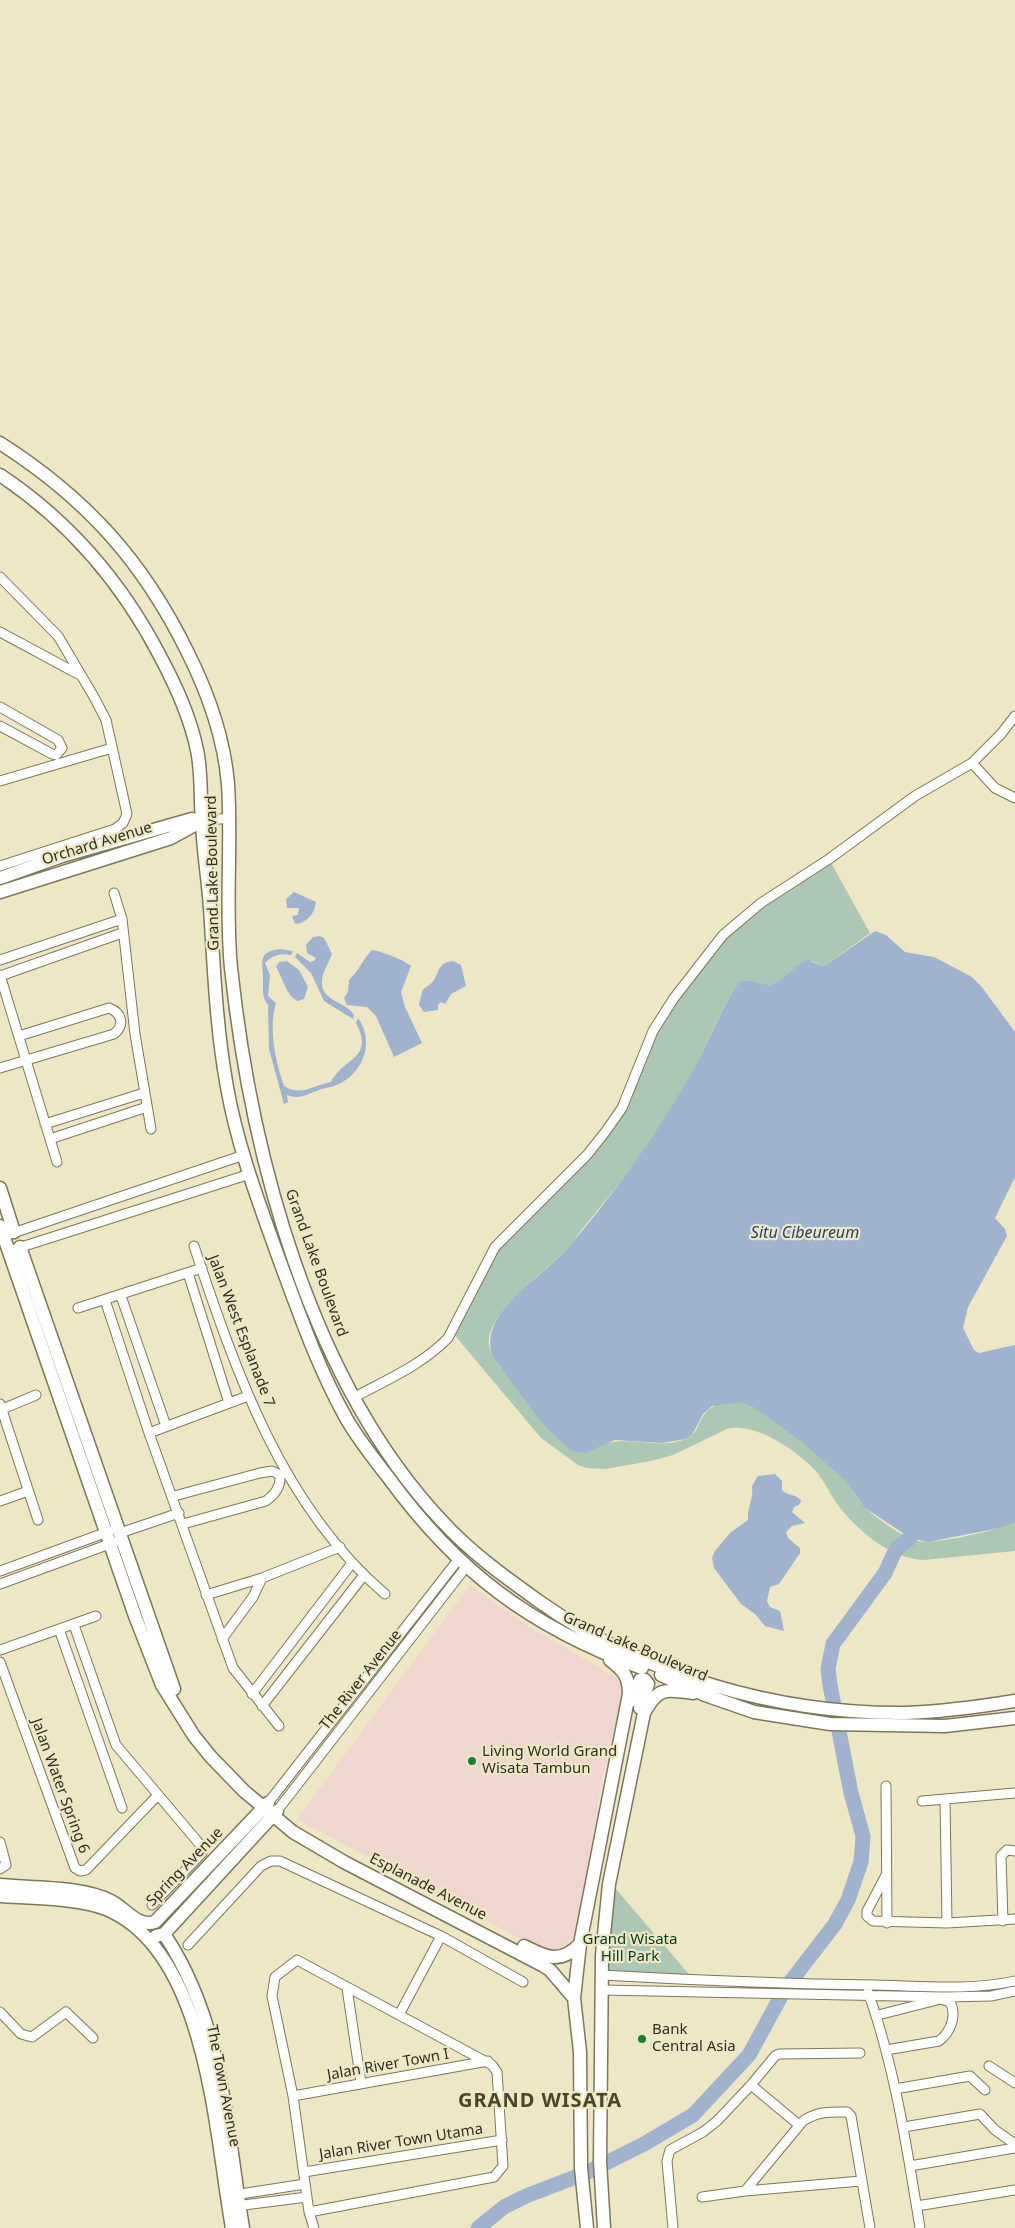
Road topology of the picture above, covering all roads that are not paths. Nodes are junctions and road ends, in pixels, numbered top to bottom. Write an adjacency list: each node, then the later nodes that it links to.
1 (0, 443): 13 (street, Grand Lake Boulevard)
2 (0, 475): 14 (street, Grand Lake Boulevard)
3 (0, 577): 5 (street)
4 (0, 632): 5 (street)
5 (78, 674): 9 (street)
6 (0, 708): 8 (street)
7 (1015, 716): 10 (street)
8 (0, 726)
9 (112, 748): 11 (street); 15 (street)
10 (972, 763): 12 (street); 49 (street)
11 (0, 782)
12 (1015, 798)
13 (229, 818): 14 (street, Orchard Avenue); 28 (street, Grand Lake Boulevard)
14 (202, 821): 16 (street, Orchard Avenue); 17 (street, Orchard Avenue); 30 (street, Grand Lake Boulevard)
15 (0, 866)
16 (0, 878)
17 (0, 892)
18 (114, 893): 19 (street)
19 (122, 920): 20 (street); 21 (street)
20 (122, 933): 22 (street); 26 (street)
21 (0, 960)
22 (0, 976): 23 (street)
23 (20, 1036): 24 (street); 24 (street)
24 (27, 1060): 25 (street); 29 (street)
25 (0, 1068)
26 (144, 1093): 27 (street); 29 (street)
27 (147, 1107): 31 (street); 32 (street)
28 (257, 1121): 30 (street); 37 (street, Grand Lake Boulevard)
29 (45, 1124): 32 (street)
30 (236, 1126): 33 (street, Grand Lake Boulevard)
31 (151, 1129)
32 (50, 1139): 34 (street)
33 (244, 1154): 35 (street, Grand Lake Boulevard); 39 (street)
34 (57, 1162)
35 (250, 1174): 38 (street, Grand Lake Boulevard); 41 (street)
36 (0, 1188): 39 (street)
37 (272, 1191): 38 (street); 49 (street, Grand Lake Boulevard)
38 (258, 1196): 65 (street, Grand Lake Boulevard)
39 (6, 1231): 41 (street)
40 (194, 1246): 42 (street, Jalan West Esplanade 7)
41 (14, 1250): 60 (street)
42 (202, 1268): 43 (street); 48 (street, Jalan West Esplanade 7)
43 (188, 1273): 44 (street); 50 (street)
44 (121, 1296): 45 (street); 52 (street)
45 (105, 1300): 46 (street); 53 (street)
46 (78, 1308)
47 (36, 1395): 51 (street)
48 (248, 1396): 50 (street); 62 (street, Jalan West Esplanade 7)
49 (353, 1398): 81 (street, Grand Lake Boulevard)
50 (229, 1403): 52 (street)
51 (1, 1408): 54 (street)
52 (166, 1426): 53 (street)
53 (149, 1433): 55 (street)
54 (28, 1491): 56 (street); 58 (street)
55 (174, 1496): 57 (street); 59 (street)
56 (0, 1501)
57 (179, 1513): 59 (street); 60 (street)
58 (38, 1520)
59 (183, 1524): 71 (street)
60 (115, 1535): 61 (street); 63 (street); 93 (street)
61 (66, 1547): 63 (street); 66 (street)
62 (340, 1547): 64 (street, Jalan West Esplanade 7); 68 (street)
63 (70, 1558): 69 (street)
64 (352, 1563): 67 (street, Jalan West Esplanade 7); 79 (street)
65 (462, 1563): 77 (street, Grand Lake Boulevard); 93 (street, The River Avenue)
66 (0, 1571)
67 (364, 1575): 70 (street, Jalan West Esplanade 7); 82 (street)
68 (262, 1578): 71 (street); 75 (street)
69 (0, 1584)
70 (385, 1594)
71 (206, 1595): 75 (street)
72 (96, 1616): 73 (street)
73 (74, 1624): 74 (street); 89 (street)
74 (59, 1629): 76 (street); 92 (street)
75 (222, 1639): 79 (street)
76 (0, 1650)
77 (600, 1652): 80 (street, Grand Lake Boulevard); 86 (street)
78 (0, 1662): 89 (street, Jalan Water Spring 6)
79 (252, 1694): 82 (street)
80 (705, 1695): 83 (street, Grand Lake Boulevard); 85 (street)
81 (1015, 1701)
82 (262, 1706): 84 (street)
83 (1015, 1718)
84 (279, 1726)
85 (636, 1744): 86 (street); 110 (street)
86 (611, 1784): 108 (street)
87 (886, 1786): 97 (street)
88 (1015, 1793): 90 (street)
89 (157, 1796): 100 (street)
90 (945, 1800): 91 (street); 104 (street)
91 (922, 1801)
92 (122, 1808)
93 (276, 1815): 98 (street, Spring Avenue); 106 (street, Spring Avenue); 108 (street, Esplanade Avenue); 118 (street, Esplanade Avenue)
94 (0, 1842): 96 (street)
95 (1015, 1851): 102 (street)
96 (0, 1870)
97 (886, 1875): 103 (street); 103 (street)
98 (0, 1885)
99 (0, 1896): 105 (street)
100 (152, 1905)
101 (1015, 1920): 102 (street)
102 (1003, 1921): 104 (street)
103 (887, 1923): 104 (street)
104 (947, 1923)
105 (144, 1934): 106 (street); 145 (street, The Town Avenue)
106 (164, 1934): 145 (street, The Town Avenue)
107 (441, 1936): 109 (street); 112 (street); 120 (street)
108 (580, 1944): 118 (street)
109 (188, 1945)
110 (602, 1975): 113 (street); 115 (street)
111 (1015, 1981): 113 (street)
112 (522, 1982)
113 (866, 1985): 117 (street)
114 (347, 1988): 120 (street); 127 (street); 132 (street)
115 (602, 1990): 117 (street); 152 (street)
116 (1015, 1991): 117 (street)
117 (870, 1995): 121 (street)
118 (574, 1998): 151 (street)
119 (0, 2012): 122 (street)
120 (400, 2013): 125 (street)
121 (878, 2015): 123 (street); 123 (street)
122 (93, 2038)
123 (886, 2050): 130 (street)
124 (860, 2053): 129 (street)
125 (488, 2061): 127 (street, Jalan River Town I); 135 (street)
126 (989, 2066): 128 (street)
127 (361, 2083): 132 (street, Jalan River Town I)
128 (1015, 2083)
129 (751, 2085): 133 (street); 153 (street)
130 (895, 2088): 131 (street); 134 (street)
131 (985, 2090)
132 (293, 2096): 138 (street)
133 (799, 2126): 139 (street); 142 (street)
134 (904, 2127): 136 (street); 137 (street)
135 (502, 2140): 138 (street, Jalan River Town Utama); 147 (street)
136 (1015, 2146): 137 (street)
137 (910, 2166): 146 (street)
138 (304, 2172): 140 (street)
139 (861, 2181): 142 (street); 154 (street)
140 (305, 2184): 143 (street); 145 (street)
141 (1015, 2190): 146 (street)
142 (744, 2191): 144 (street)
143 (307, 2196): 145 (street); 147 (street)
144 (702, 2198)
145 (233, 2201): 148 (street, The Town Avenue); 149 (street, The Town Avenue)
146 (917, 2206): 155 (street)
147 (309, 2212): 150 (street)
148 (232, 2228)
149 (243, 2228)
150 (314, 2228)
151 (587, 2228)
152 (604, 2228)
153 (673, 2228)
154 (870, 2228)
155 (920, 2228)

